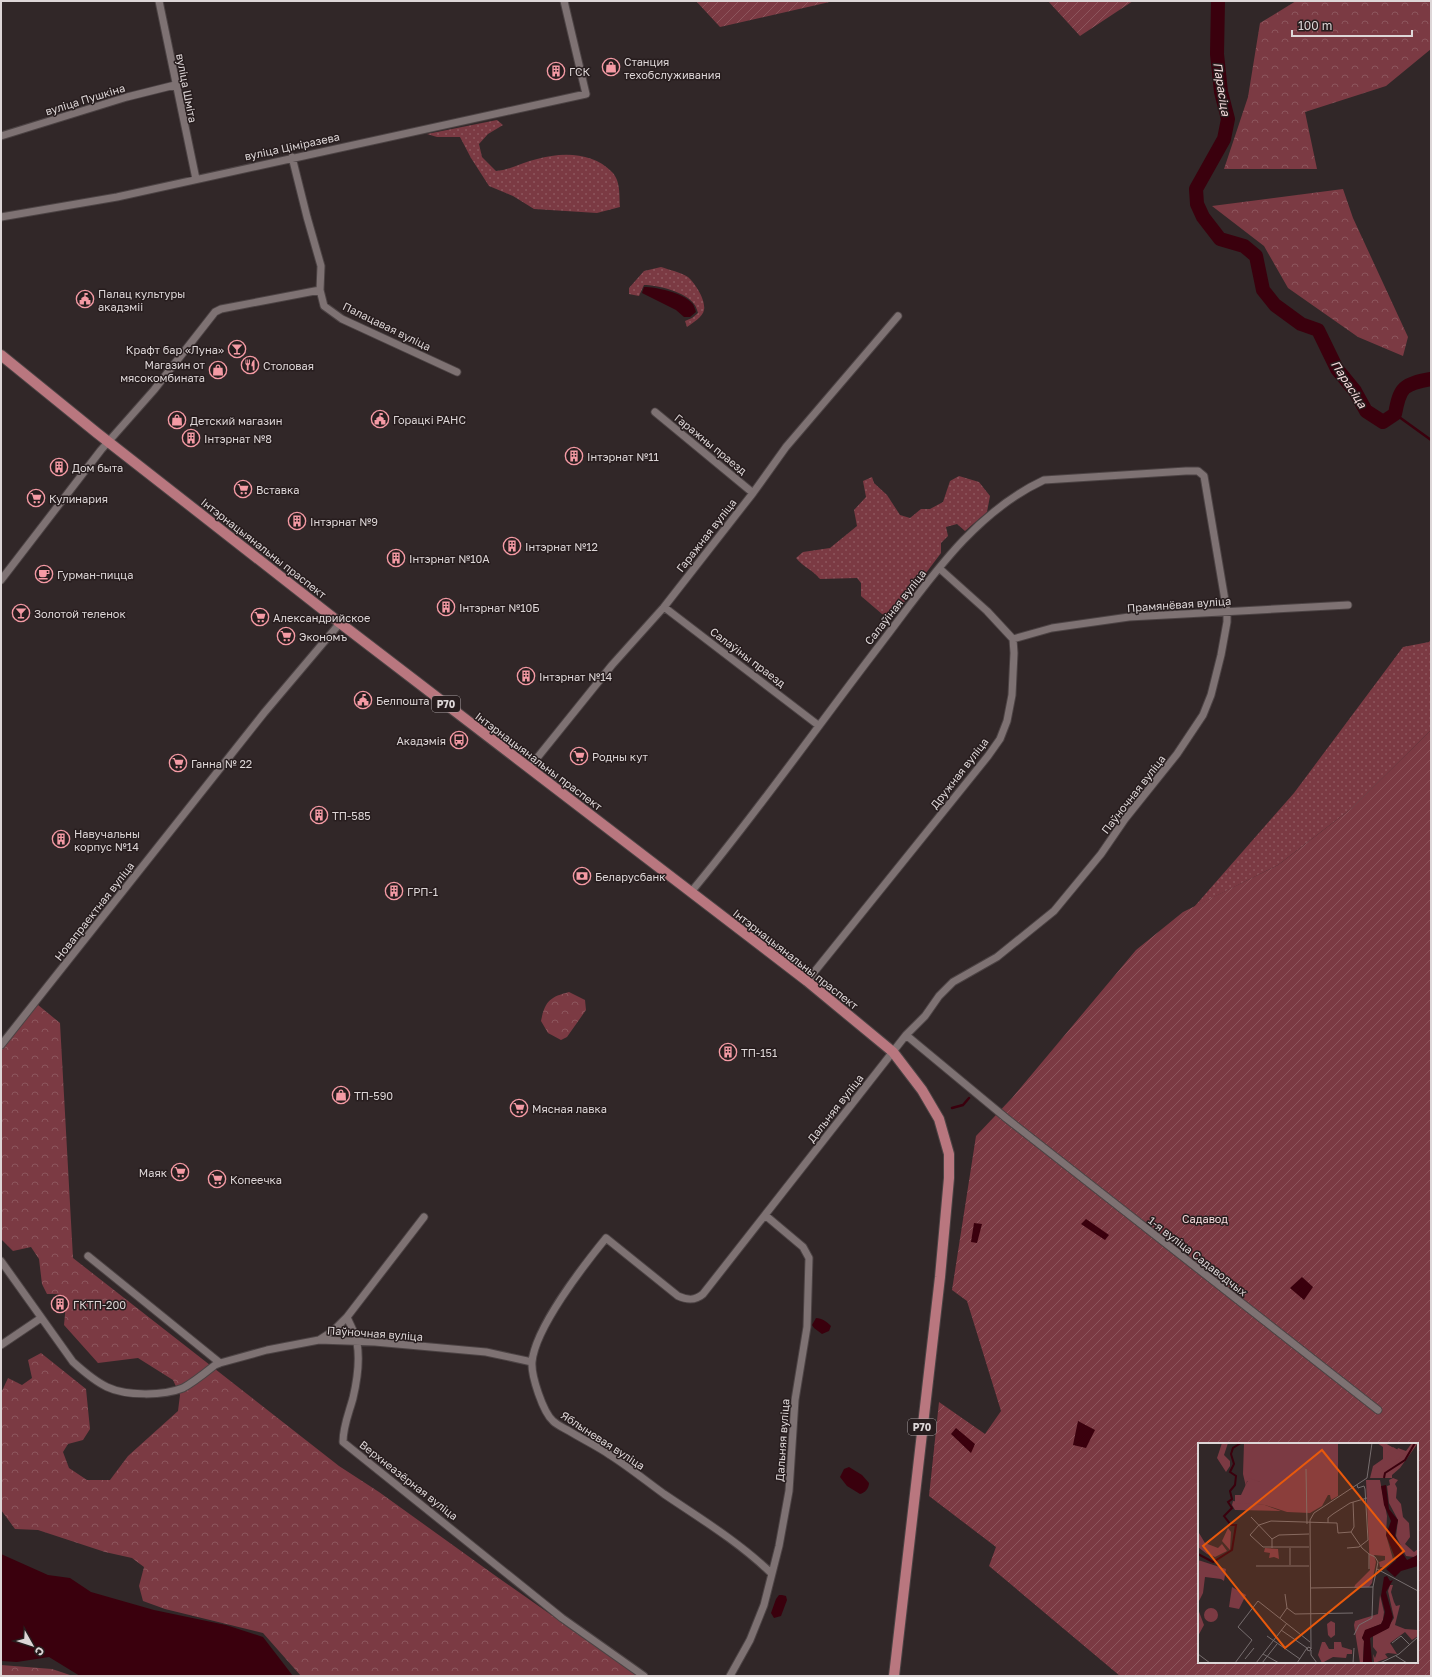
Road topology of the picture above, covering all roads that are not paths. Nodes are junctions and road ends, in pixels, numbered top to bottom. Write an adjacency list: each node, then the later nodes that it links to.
1 (159, 1): 3 (street, вуліца Шміта)
2 (564, 1): 5 (street, вуліца Ціміразева)
3 (175, 85): 4 (street, вуліца Пушкіна); 6 (street, вуліца Шміта)
4 (1, 136)
5 (292, 157): 6 (street, вуліца Ціміразева); 8 (street)
6 (196, 179): 7 (street, вуліца Ціміразева)
7 (1, 216)
8 (320, 290): 11 (street, Палацавая вуліца); 13 (street)
9 (898, 316): 15 (street, Гаражная вуліца)
10 (1, 355): 13 (main road, Інтэрнацыянальны праспект / Р70)
11 (457, 372)
12 (655, 412): 15 (street, Гаражны праезд)
13 (108, 441): 17 (street); 21 (main road, Інтэрнацыянальны праспект / Р70)
14 (1198, 471): 16 (street, Салаўіная вуліца); 20 (street, Паўночная вуліца)
15 (753, 493): 19 (street, Гаражная вуліца)
16 (938, 568): 22 (street); 23 (street, Салаўіная вуліца)
17 (1, 580)
18 (1348, 605): 20 (street, Прамянёвая вуліца)
19 (664, 607): 23 (street, Салаўіны праезд); 24 (street, Гаражная вуліца)
20 (1227, 612): 22 (street, Прамянёвая вуліца); 27 (street, Паўночная вуліца)
21 (340, 623): 24 (main road, Інтэрнацыянальны праспект / Р70); 28 (street, Новапраектная вуліца)
22 (1013, 639): 26 (street, Дружная вуліца)
23 (818, 725): 25 (street, Салаўіная вуліца)
24 (529, 768): 25 (main road, Інтэрнацыянальны праспект / Р70)
25 (691, 892): 26 (main road, Інтэрнацыянальны праспект / Р70)
26 (807, 981): 29 (main road, Інтэрнацыянальны праспект / Р70)
27 (906, 1035): 29 (street, Паўночная вуліца); 41 (street, 1-я вуліца Садаводчых)
28 (1, 1045)
29 (893, 1052): 30 (street, Дальняя вуліца); 45 (main road, Р70)
30 (765, 1215): 39 (street, Дальняя вуліца); 42 (street, Дальняя вуліца)
31 (424, 1217): 34 (street)
32 (88, 1256): 40 (street)
33 (1, 1261): 35 (street, Паўночная вуліца)
34 (346, 1317): 36 (street); 37 (street, Верхнеазёрная вуліца)
35 (41, 1318): 38 (street); 40 (street, Паўночная вуліца)
36 (319, 1340): 37 (street, Паўночная вуліца); 40 (street, Паўночная вуліца)
37 (357, 1342): 39 (street, Паўночная вуліца); 43 (street, Верхнеазёрная вуліца)
38 (1, 1345)
39 (532, 1362): 42 (street, Яблыневая вуліца)
40 (220, 1363)
41 (1378, 1410)
42 (771, 1573): 44 (street, Дальняя вуліца)
43 (644, 1676)
44 (730, 1676)
45 (894, 1676)

